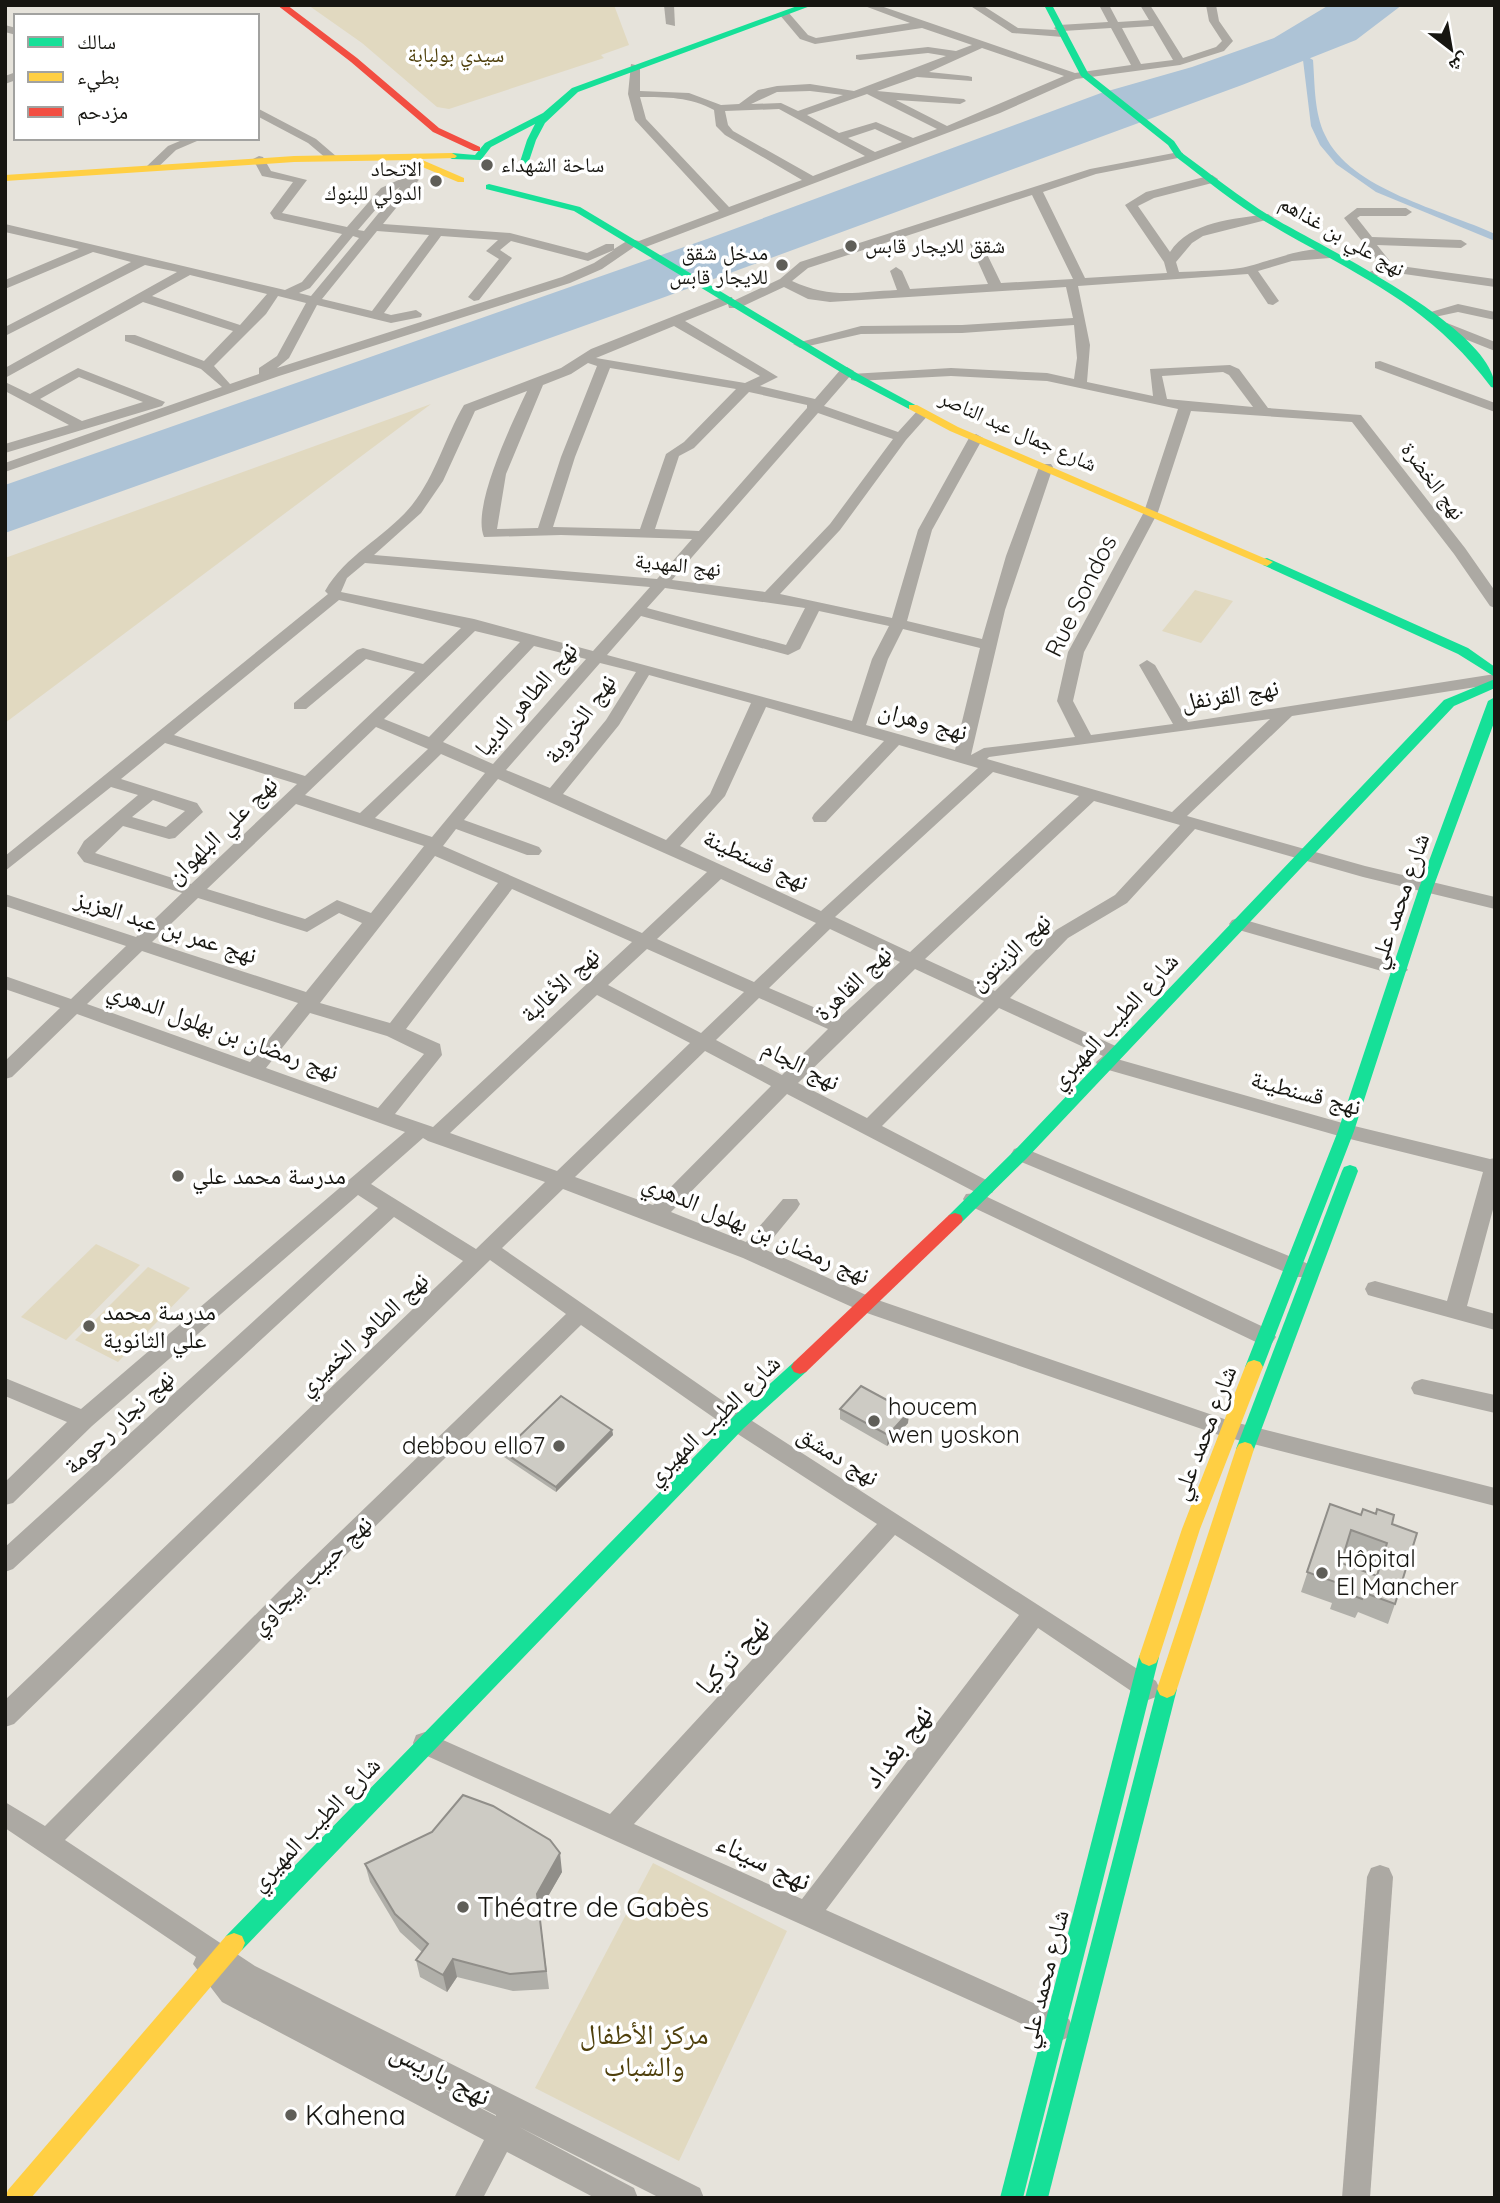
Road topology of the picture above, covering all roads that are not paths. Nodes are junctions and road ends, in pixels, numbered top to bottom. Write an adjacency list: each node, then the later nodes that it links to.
1 (268, 5): 45 (street)
2 (281, 5): 44 (street)
3 (669, 5): 13 (street)
4 (809, 5): 11 (street)
5 (867, 5): 14 (street)
6 (974, 5): 16 (street)
7 (1048, 5): 16 (street)
8 (1104, 5): 15 (street)
9 (1145, 5): 12 (street)
10 (1211, 5): 20 (street)
11 (784, 14): 14 (street); 21 (street)
12 (1155, 23): 15 (street); 20 (street)
13 (671, 24)
14 (926, 24): 17 (street)
15 (1112, 24): 16 (street); 22 (street)
16 (1061, 31): 24 (street)
17 (981, 45): 18 (street); 24 (street)
18 (958, 55): 19 (street); 23 (street)
19 (860, 57)
20 (1180, 62): 22 (street)
21 (635, 66): 27 (street); 35 (street)
22 (1138, 68): 24 (street)
23 (914, 74): 25 (street); 26 (street)
24 (1079, 75): 36 (street); 40 (street, نهج علي بن غذاهم)
25 (968, 79)
26 (867, 90): 28 (street); 29 (street)
27 (634, 94): 31 (street); 55 (street)
28 (853, 94): 32 (street); 34 (street)
29 (880, 96): 30 (street); 36 (street)
30 (960, 101)
31 (719, 108): 32 (street); 50 (street)
32 (741, 108): 34 (street)
33 (259, 112): 42 (street)
34 (797, 115): 37 (street)
35 (543, 116): 44 (street); 44 (street)
36 (945, 129): 39 (street)
37 (838, 137): 39 (street); 41 (street)
38 (193, 140): 46 (street)
39 (911, 142): 41 (street)
40 (1179, 155): 51 (street, نهج علي بن غذاهم); 53 (street)
41 (873, 156): 50 (street)
42 (331, 157): 43 (street); 45 (street)
43 (259, 159): 46 (street); 61 (street)
44 (503, 159): 45 (street); 49 (street); 52 (street); 54 (street)
45 (440, 161): 47 (street); 49 (street)
46 (150, 169): 48 (street)
47 (416, 176): 60 (street); 61 (street)
48 (5, 178)
49 (459, 178): 52 (street)
50 (810, 179): 55 (street)
51 (1212, 179): 57 (street, نهج علي بن غذاهم); 72 (street)
52 (489, 187): 54 (street)
53 (1036, 190): 77 (street); 78 (street)
54 (577, 209): 64 (street, شارع جمال عبد الناصر)
55 (726, 211): 64 (street)
56 (1406, 212): 63 (street)
57 (1268, 218): 68 (street, نهج علي بن غذاهم); 72 (street)
58 (439, 230): 60 (street); 62 (street); 90 (street)
59 (9, 231): 67 (street)
60 (370, 231): 61 (street); 88 (street)
61 (350, 233): 83 (street)
62 (508, 237): 69 (street); 84 (street)
63 (1368, 241): 66 (street); 71 (street)
64 (637, 243): 69 (street); 86 (street, شارع جمال عبد الناصر); 127 (street)
65 (976, 244): 81 (street)
66 (1461, 244)
67 (90, 249): 70 (street); 80 (street)
68 (1330, 254): 75 (street); 76 (street, نهج علي بن غذاهم)
69 (588, 257): 84 (street)
70 (144, 260): 73 (street); 96 (street)
71 (1389, 268): 76 (street); 79 (street)
72 (1172, 269): 75 (street); 78 (street)
73 (188, 271): 83 (street); 85 (street)
74 (896, 271): 82 (street)
75 (1252, 271): 87 (street)
76 (1371, 276): 89 (street, نهج علي بن غذاهم)
77 (784, 282): 82 (street); 86 (street)
78 (1076, 282): 81 (street); 93 (street)
79 (1495, 283)
80 (5, 285)
81 (996, 287): 82 (street)
82 (905, 293)
83 (279, 295): 88 (street); 95 (street)
84 (474, 297): 90 (street)
85 (144, 298): 95 (street); 105 (street)
86 (726, 300): 92 (street); 98 (street, شارع جمال عبد الناصر)
87 (1273, 301)
88 (313, 302): 90 (street); 108 (street)
89 (1430, 314): 91 (street); 94 (street, نهج علي بن غذاهم)
90 (375, 316)
91 (1495, 316)
92 (675, 321): 100 (street); 112 (street)
93 (1080, 321): 98 (street); 109 (street)
94 (1447, 327): 99 (street); 110 (street, نهج علي بن غذاهم)
95 (242, 330): 103 (street)
96 (5, 332)
97 (130, 338): 103 (street)
98 (800, 344): 106 (street, شارع جمال عبد الناصر)
99 (1495, 347)
100 (585, 359): 101 (street); 107 (street)
101 (605, 363): 112 (street); 129 (street)
102 (1380, 365): 119 (street)
103 (206, 366): 108 (street)
104 (918, 372): 106 (street); 109 (street); 113 (street)
105 (5, 374)
106 (852, 374): 113 (street, شارع جمال عبد الناصر); 117 (street, نهج الطاهر الدبيا)
107 (538, 380): 129 (street); 132 (street)
108 (224, 383): 116 (street)
109 (1080, 383): 115 (street)
110 (1495, 385)
111 (5, 386): 114 (street)
112 (746, 387): 117 (street); 130 (street)
113 (876, 388): 121 (street, شارع جمال عبد الناصر)
114 (30, 399): 116 (street); 122 (street)
115 (1161, 401): 118 (street); 120 (street)
116 (157, 403): 122 (street)
117 (815, 405): 123 (street); 131 (street, نهج الطاهر الدبيا)
118 (1186, 407): 120 (street); 128 (street, Rue Sondos)
119 (1495, 408)
120 (1264, 412): 136 (street, نهج الخضرة)
121 (923, 413): 123 (street); 124 (street, شارع جمال عبد الناصر)
122 (80, 425): 125 (street)
123 (901, 437): 135 (street)
124 (976, 438): 126 (street, شارع جمال عبد الناصر); 140 (street)
125 (5, 449)
126 (1046, 467): 128 (street, شارع جمال عبد الناصر); 142 (street)
127 (5, 468)
128 (1151, 512): 143 (street, شارع جمال عبد الناصر); 160 (street, Rue Sondos)
129 (544, 533): 130 (street)
130 (646, 533): 131 (street)
131 (701, 535): 133 (street, نهج الطاهر الدبيا)
132 (359, 558): 133 (street, نهج المهدية); 134 (street)
133 (659, 583): 135 (street, نهج المهدية); 138 (street, نهج الطاهر الدبيا)
134 (336, 595): 139 (street, نهج وهران); 158 (street)
135 (769, 597): 137 (street, نهج المهدية)
136 (1495, 603)
137 (814, 605): 138 (street); 140 (street, نهج المهدية)
138 (636, 610): 144 (street, نهج الطاهر الدبيا)
139 (474, 624): 141 (street, نهج وهران); 147 (street, نهج علي البلهوان)
140 (898, 624): 142 (street, نهج المهدية); 157 (street)
141 (532, 639): 144 (street, نهج وهران); 161 (street)
142 (987, 645): 163 (street)
143 (1463, 651): 145 (street, شارع جمال عبد الناصر); 149 (street, شارع جمال عبد الناصر)
144 (595, 657): 148 (street, نهج وهران); 164 (street, نهج الطاهر الدبيا)
145 (1495, 658)
146 (1147, 665): 156 (street)
147 (425, 670): 153 (street); 155 (street, نهج علي البلهوان)
148 (644, 671): 152 (street, نهج وهران); 169 (street, نهج الخروبة)
149 (1495, 673)
150 (1495, 681): 154 (street, نهج القرنفل); 179 (street, شارع الطيب المهيري)
151 (1495, 701): 185 (street, شارع محمد علي)
152 (760, 702): 157 (street, نهج وهران); 177 (street)
153 (300, 706)
154 (1288, 711): 156 (street, نهج القرنفل); 173 (street, نهج الزيتون)
155 (374, 720): 161 (street, نهج قسنطينة); 166 (street, نهج علي البلهوان)
156 (1182, 728): 160 (street, نهج القرنفل)
157 (857, 729): 159 (street, نهج وهران)
158 (162, 737): 165 (street); 166 (street)
159 (895, 739): 163 (street, نهج وهران); 171 (street)
160 (1086, 741): 163 (street, نهج القرنفل)
161 (436, 744): 164 (street, نهج قسنطينة); 174 (street)
162 (1495, 746): 180 (street, شارع محمد علي)
163 (976, 761): 168 (street, نهج وهران); 188 (street, نهج الطاهر الخميري)
164 (497, 771): 169 (street, نهج قسنطينة); 175 (street, نهج الطاهر الدبيا)
165 (108, 781): 167 (street); 181 (street)
166 (308, 782): 170 (street, نهج علي البلهوان)
167 (150, 793): 172 (street); 172 (street)
168 (1091, 794): 173 (street, نهج وهران); 193 (street, نهج القاهرة)
169 (552, 795): 177 (street, نهج قسنطينة)
170 (293, 797): 174 (street); 184 (street, نهج علي البلهوان)
171 (820, 818)
172 (120, 819): 184 (street)
173 (1183, 820): 179 (street, نهج وهران); 198 (street, نهج الزيتون)
174 (362, 821): 176 (street)
175 (453, 822): 176 (street, نهج الطاهر الدبيا); 178 (street)
176 (434, 846): 183 (street); 189 (street, نهج الطاهر الدبيا)
177 (669, 847): 182 (street, نهج قسنطينة)
178 (533, 851)
179 (1305, 855): 185 (street, نهج وهران); 190 (street, شارع الطيب المهيري)
180 (1456, 856)
181 (5, 865)
182 (720, 870): 188 (street, نهج قسنطينة); 191 (street, نهج الأغالبة)
183 (510, 880): 191 (street); 202 (street)
184 (194, 890): 189 (street); 192 (street, نهج علي البلهوان)
185 (1439, 891): 187 (street, نهج وهران); 194 (street, شارع محمد علي)
186 (5, 900): 192 (street, نهج عمر بن عبد العزيز)
187 (1495, 903)
188 (826, 919): 193 (street, نهج قسنطينة); 197 (street, نهج الطاهر الخميري)
189 (375, 921): 199 (street, نهج الطاهر الدبيا)
190 (1238, 924): 194 (street); 204 (street, شارع الطيب المهيري)
191 (643, 939): 196 (street, نهج الأغالبة); 197 (street)
192 (140, 944): 199 (street, نهج عمر بن عبد العزيز); 200 (street, نهج علي البلهوان)
193 (912, 960): 198 (street, نهج قسنطينة); 201 (street, نهج القاهرة)
194 (1399, 970): 211 (street, شارع محمد علي)
195 (5, 982): 200 (street, نهج رمضان بن بهلول الدهري)
196 (595, 986): 203 (street, نهج الجام); 210 (street, نهج الأغالبة)
197 (757, 989): 201 (street); 203 (street, نهج الطاهر الخميري)
198 (996, 998): 204 (street, نهج قسنطينة); 209 (street, نهج الزيتون)
199 (310, 1003): 202 (street, نهج عمر بن عبد العزيز); 205 (street, نهج الطاهر الدبيا)
200 (75, 1006): 205 (street, نهج رمضان بن بهلول الدهري); 206 (street, نهج علي البلهوان)
201 (841, 1027): 207 (street, نهج القاهرة)
202 (394, 1031): 208 (street, نهج عمر بن عبد العزيز)
203 (702, 1042): 207 (street, نهج الجام); 214 (street, نهج الطاهر الخميري)
204 (1109, 1058): 211 (street, نهج قسنطينة); 212 (street, شارع الطيب المهيري)
205 (254, 1070): 208 (street, نهج رمضان بن بهلول الدهري)
206 (5, 1072)
207 (784, 1084): 209 (street, نهج الجام); 219 (street, نهج القاهرة)
208 (382, 1116): 210 (street, نهج رمضان بن بهلول الدهري)
209 (869, 1128): 216 (street, نهج الجام)
210 (428, 1133): 214 (street, نهج رمضان بن بهلول الدهري); 215 (street, نهج الأغالبة)
211 (1357, 1139): 213 (street, نهج قسنطينة); 222 (street, شارع محمد علي); 223 (street, شارع محمد علي)
212 (1021, 1154): 216 (street, شارع الطيب المهيري); 222 (street)
213 (1494, 1167): 226 (street)
214 (559, 1179): 219 (street, نهج رمضان بن بهلول الدهري); 221 (street, نهج الطاهر الخميري)
215 (358, 1185): 218 (street, نهج دمشق); 233 (street, نهج الأغالبة)
216 (979, 1194): 225 (street, شارع الطيب المهيري); 229 (street, نهج الجام)
217 (790, 1204): 220 (street)
218 (392, 1207): 221 (street, نهج دمشق); 239 (street, نهج نجار رحومة)
219 (656, 1214): 220 (street, نهج رمضان بن بهلول الدهري)
220 (750, 1252): 225 (street, نهج رمضان بن بهلول الدهري)
221 (484, 1255): 227 (street, نهج دمشق); 243 (street, نهج الطاهر الخميري)
222 (1292, 1266): 223 (street); 229 (street, شارع محمد علي)
223 (1313, 1273): 235 (street, شارع محمد علي)
224 (1375, 1289): 226 (street)
225 (868, 1305): 234 (street, شارع الطيب المهيري); 235 (street, نهج رمضان بن بهلول الدهري)
226 (1455, 1310): 228 (street)
227 (579, 1314): 234 (street, نهج دمشق); 247 (street, نهج حبيب بيجاوي)
228 (1495, 1322)
229 (1265, 1337): 235 (street, شارع محمد علي)
230 (5, 1387): 233 (street)
231 (1422, 1388): 232 (street)
232 (1495, 1404)
233 (84, 1420): 236 (street, نهج الأغالبة)
234 (738, 1423): 238 (street, نهج دمشق); 244 (street, شارع الطيب المهيري)
235 (1240, 1433): 237 (street, نهج رمضان بن بهلول الدهري); 241 (street, شارع محمد علي); 242 (street, شارع محمد علي)
236 (5, 1496)
237 (1495, 1497)
238 (893, 1522): 240 (street, نهج دمشق); 246 (street, نهج تركيا)
239 (5, 1562)
240 (1035, 1613): 241 (street, نهج دمشق); 249 (street, نهج بغداد)
241 (1140, 1683): 242 (street, نهج دمشق); 251 (street, شارع محمد علي)
242 (1163, 1700): 251 (street, شارع محمد علي)
243 (5, 1716)
244 (425, 1742): 246 (street, نهج سيناء); 250 (street, شارع الطيب المهيري)
245 (5, 1814): 247 (street, نهج باريس)
246 (615, 1827): 249 (street, نهج سيناء)
247 (47, 1840): 250 (street, نهج باريس)
248 (1380, 1877): 261 (street)
249 (806, 1914): 251 (street, نهج سيناء)
250 (214, 1964): 252 (street, نهج باريس); 253 (street, شارع الطيب المهيري)
251 (1067, 2031): 259 (street, شارع محمد علي); 260 (street, شارع محمد علي)
252 (507, 2122): 256 (street); 257 (street, نهج باريس); 258 (street, نهج باريس)
253 (37, 2170): 254 (street, شارع الطيب المهيري); 255 (street)
254 (16, 2198)
255 (49, 2198)
256 (468, 2198)
257 (624, 2198)
258 (690, 2198)
259 (1011, 2198)
260 (1036, 2198)
261 (1356, 2198)

